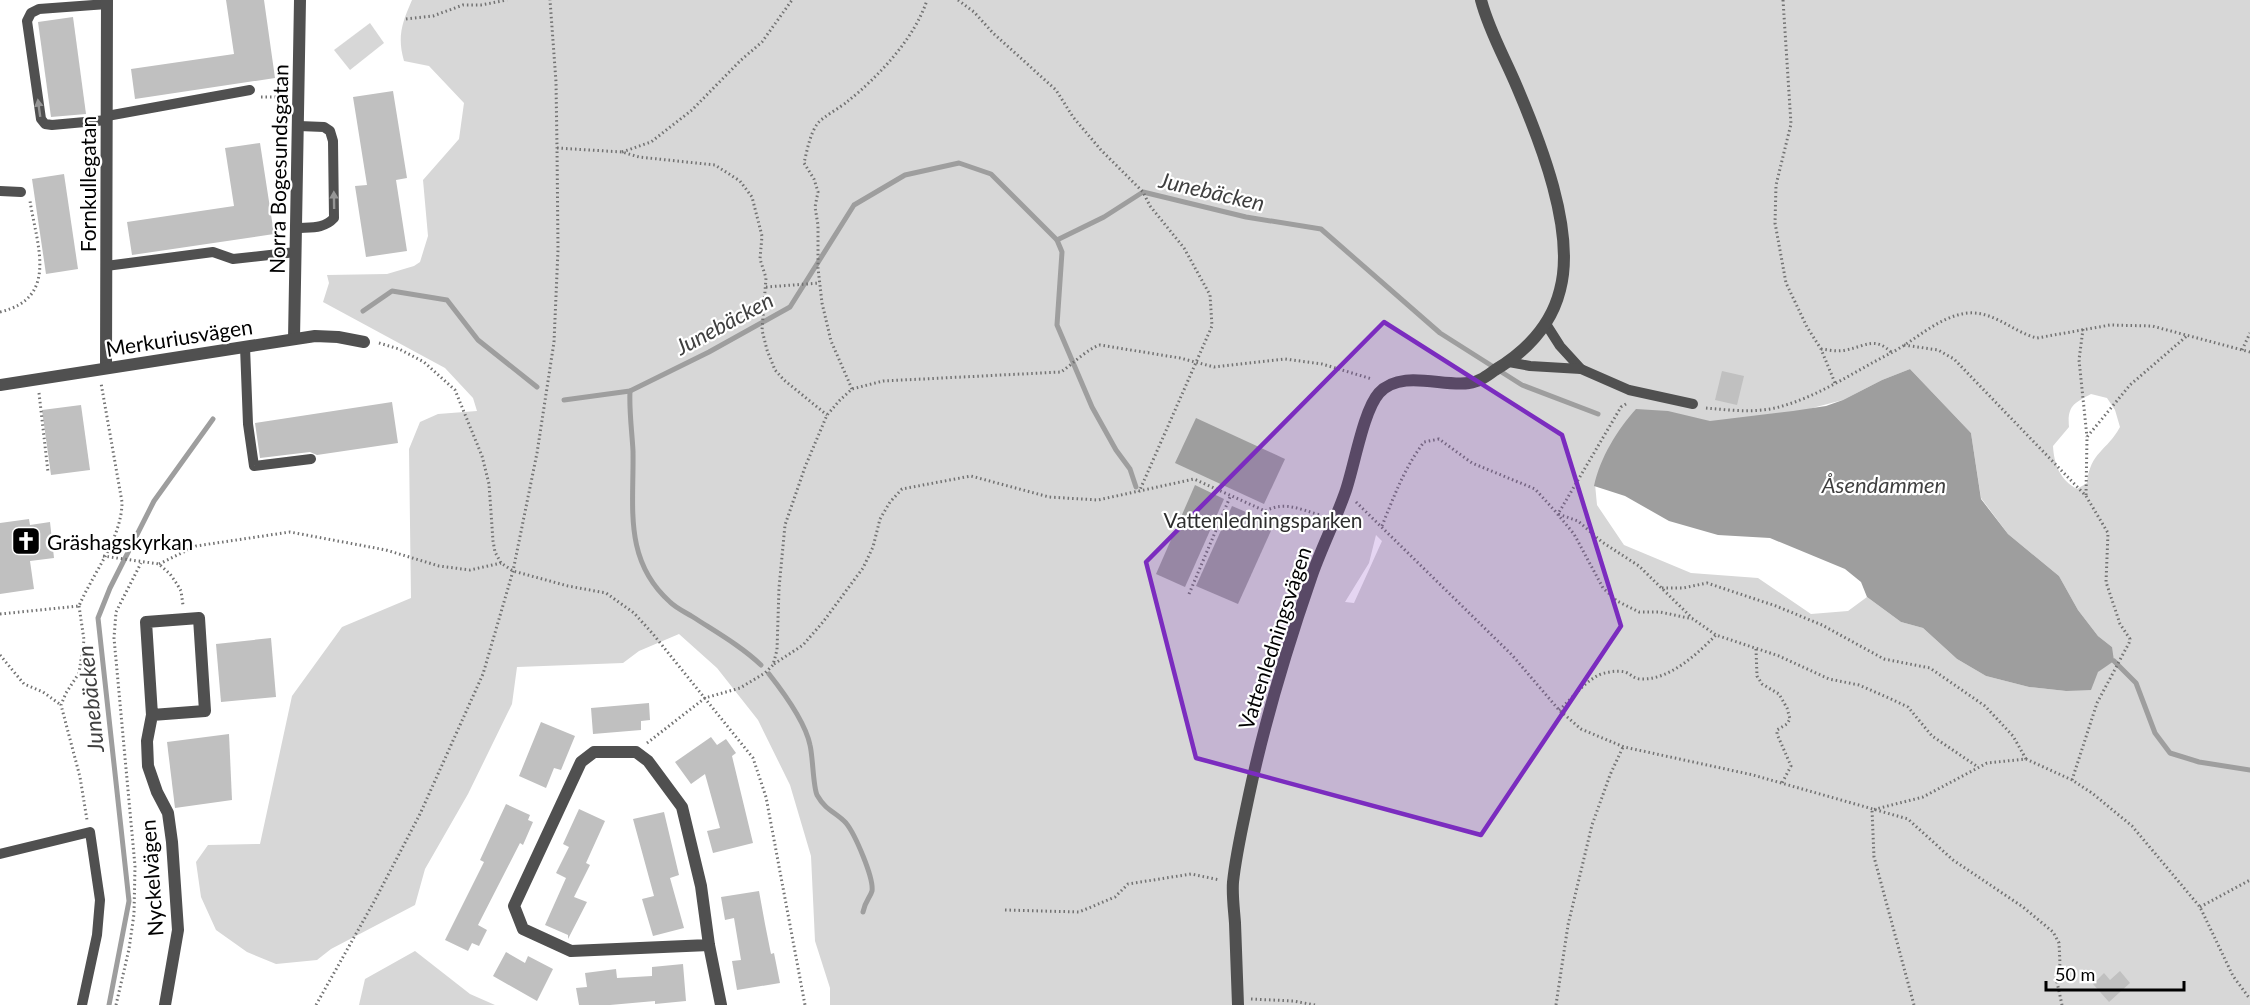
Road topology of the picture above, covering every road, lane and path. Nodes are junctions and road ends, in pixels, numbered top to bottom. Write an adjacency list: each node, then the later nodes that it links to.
1 (300, 0): 12 (street, Norra Bogesundsgatan)
2 (507, 0): 10 (path)
3 (550, 0): 15 (path)
4 (792, 0): 16 (path)
5 (927, 0): 22 (path)
6 (958, 0): 37 (path)
7 (1481, 0): 25 (street)
8 (1783, 0): 33 (path)
9 (107, 2): 13 (street, Fornkullegatan); 13 (lane, one-way to 9)
10 (406, 19)
11 (250, 90): 12 (path); 13 (lane)
12 (300, 96): 14 (street, Norra Bogesundsgatan)
13 (107, 118): 21 (street, Fornkullegatan)
14 (299, 126): 19 (street, Norra Bogesundsgatan); 19 (lane, one-way to 14)
15 (557, 148): 16 (path); 63 (path)
16 (622, 152): 23 (path)
17 (0, 191): 18 (lane)
18 (21, 192): 24 (path)
19 (297, 228): 20 (street, Norra Bogesundsgatan)
20 (296, 252): 21 (lane); 29 (street, Norra Bogesundsgatan)
21 (106, 266): 39 (street, Fornkullegatan)
22 (820, 283): 23 (path); 45 (path)
23 (766, 287): 48 (path)
24 (0, 312)
25 (1546, 324): 38 (street); 40 (lane)
26 (2083, 329): 28 (path); 31 (path); 49 (path)
27 (2250, 333): 34 (path)
28 (2188, 334): 34 (path); 49 (path)
29 (294, 339): 30 (street, Merkuriusvägen); 32 (street, Merkuriusvägen)
30 (364, 342): 61 (path)
31 (1902, 345): 36 (path); 55 (path)
32 (245, 347): 39 (street, Merkuriusvägen); 50 (lane)
33 (1821, 349): 36 (path); 42 (path)
34 (2242, 350): 35 (path)
35 (2250, 352)
36 (1892, 353): 42 (path)
37 (1197, 362): 44 (path); 45 (path); 52 (path)
38 (1509, 362): 40 (lane); 44 (street)
39 (102, 369): 41 (street, Merkuriusvägen); 59 (path)
40 (1581, 369): 47 (lane)
41 (37, 379): 43 (street, Merkuriusvägen); 51 (path)
42 (1835, 383): 47 (path)
43 (0, 385)
44 (1391, 385): 53 (street, Vattenledningsvägen)
45 (852, 389): 48 (path)
46 (1629, 402): 56 (path)
47 (1693, 404)
48 (827, 415): 73 (path)
49 (2087, 437): 55 (path)
50 (311, 459)
51 (48, 472)
52 (1139, 492): 54 (path); 73 (path)
53 (1345, 494): 57 (street, Vattenledningsvägen); 58 (path)
54 (1230, 496): 57 (path); 65 (path)
55 (2086, 496): 82 (path)
56 (1558, 514): 58 (path); 64 (path); 69 (path)
57 (1334, 518): 88 (street, Vattenledningsvägen)
58 (1382, 526): 76 (path)
59 (103, 556): 60 (path); 66 (path)
60 (141, 563): 62 (path); 95 (path)
61 (501, 563): 62 (path); 63 (path)
62 (159, 564): 68 (path)
63 (513, 571): 74 (path); 97 (path)
64 (1662, 588): 69 (path); 80 (path)
65 (1189, 594)
66 (79, 606): 67 (path); 75 (path)
67 (0, 614)
68 (185, 619): 77 (street, Nyckelvägen); 77 (street)
69 (1693, 619): 70 (path)
70 (1716, 635): 71 (path); 76 (path)
71 (1756, 649): 81 (path); 83 (path)
72 (0, 655): 75 (path)
73 (773, 665): 74 (path)
74 (705, 698): 79 (path); 99 (path)
75 (61, 705): 85 (path)
76 (1559, 710): 78 (path)
77 (152, 715): 96 (street, Nyckelvägen)
78 (1624, 747): 83 (path); 101 (path)
79 (636, 752): 91 (street); 91 (street)
80 (2026, 759): 81 (path); 82 (path)
81 (1978, 767): 84 (path)
82 (2072, 780): 89 (path)
83 (1782, 783): 84 (path)
84 (1872, 810): 102 (path); 103 (path)
85 (90, 832): 86 (lane); 94 (lane)
86 (0, 854)
87 (2250, 880): 89 (path)
88 (1233, 883): 90 (path); 93 (street, Vattenledningsvägen)
89 (2200, 907): 92 (path)
90 (1005, 910)
91 (709, 945): 98 (street)
92 (2250, 999)
93 (1238, 1002): 100 (path)
94 (82, 1005)
95 (116, 1005)
96 (165, 1005)
97 (316, 1005)
98 (721, 1005)
99 (806, 1005)
100 (1315, 1005)
101 (1556, 1005)
102 (1914, 1005)
103 (2062, 1005)

